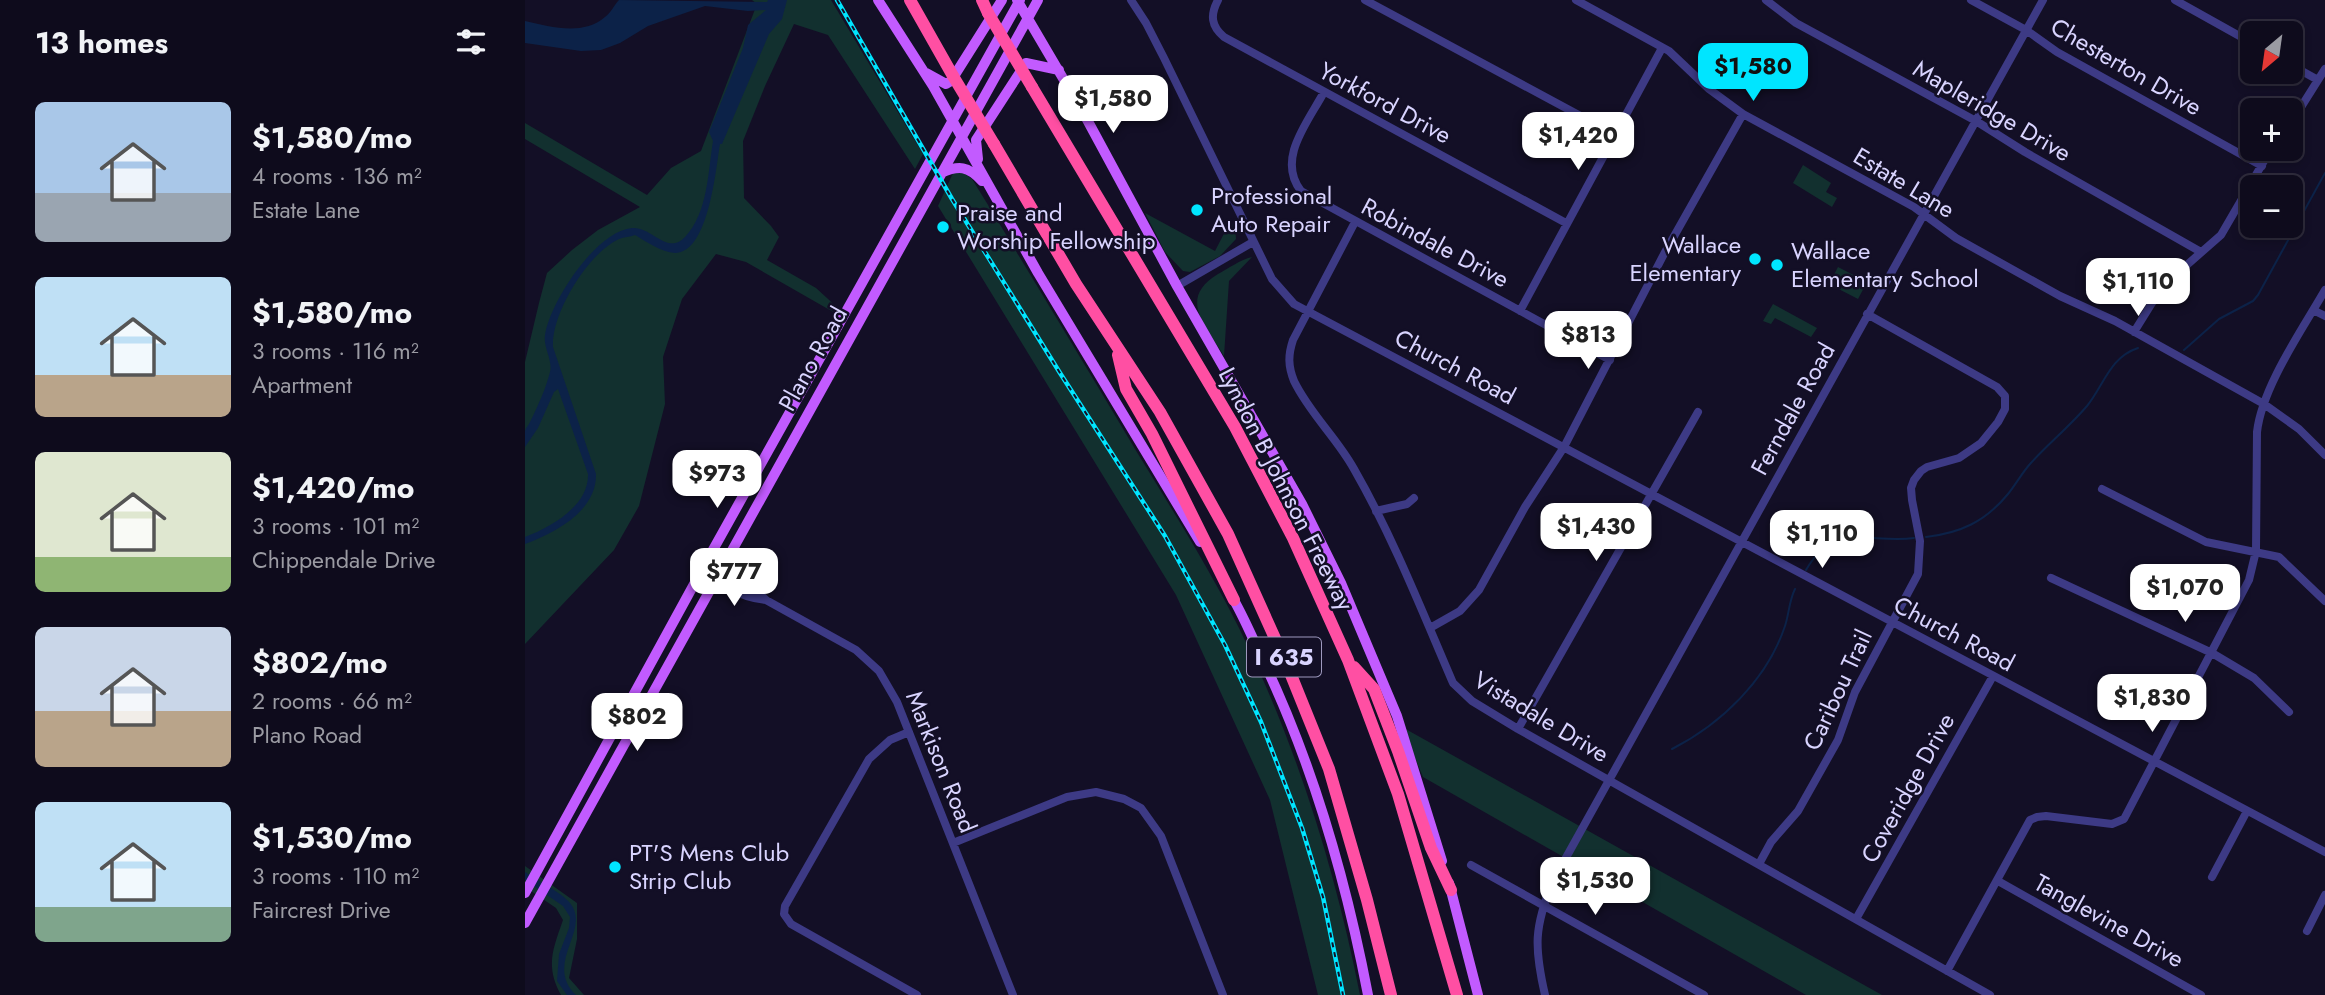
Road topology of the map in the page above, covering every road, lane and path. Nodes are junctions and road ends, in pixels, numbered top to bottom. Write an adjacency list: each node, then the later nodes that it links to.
1 (879, 0): 21 (main road)
2 (910, 0): 51 (highway, I 635, bridge)
3 (982, 0): 75 (highway, Lyndon B Johnson Freeway / I 635, bridge)
4 (1002, 0): 21 (main road)
5 (1038, 0): 15 (main road, Plano Road)
6 (1131, 0): 39 (street, Church Road)
7 (1218, 0): 24 (street, Yorkford Drive)
8 (1365, 0): 29 (street)
9 (1576, 0): 18 (street, Estate Lane)
10 (1766, 0): 28 (street, Mapleridge Drive)
11 (1971, 0): 16 (street, Chesterton Drive)
12 (2043, 0): 16 (street, Ferndale Road)
13 (2175, 0): 17 (street)
14 (1019, 1): 15 (main road); 27 (main road, Plano Road)
15 (1027, 19): 20 (main road); 30 (main road, Plano Road)
16 (2026, 30): 28 (street, Ferndale Road); 32 (street, Chesterton Drive)
17 (2240, 36)
18 (1663, 48): 26 (street, Estate Lane); 29 (street)
19 (2325, 68): 23 (street)
20 (1059, 70): 33 (main road); 42 (main road)
21 (923, 71): 27 (main road)
22 (2303, 72): 23 (street)
23 (2318, 80): 25 (street)
24 (1324, 92): 37 (street, Robindale Drive); 38 (street, Yorkford Drive)
25 (2303, 104)
26 (1743, 114): 36 (street, Estate Lane); 52 (street)
27 (952, 120): 30 (main road); 41 (main road, Plano Road)
28 (1976, 121): 36 (street, Ferndale Road); 40 (street, Mapleridge Drive)
29 (1614, 134): 38 (street)
30 (962, 136): 33 (main road); 34 (main road, Plano Road)
31 (2265, 161): 32 (street)
32 (2262, 166): 40 (street)
33 (981, 172): 35 (main road)
34 (941, 173): 35 (main road); 43 (main road, Plano Road)
35 (994, 194): 70 (main road)
36 (1924, 214): 48 (street, Ferndale Road); 50 (street, Estate Lane)
37 (1355, 222): 46 (street, Robindale Drive); 47 (street, Vistadale Drive)
38 (1566, 223): 46 (street)
39 (1253, 243): 42 (street); 47 (street, Church Road)
40 (2201, 252): 50 (street)
41 (863, 281): 43 (main road); 53 (main road, Plano Road)
42 (1177, 286): 93 (main road)
43 (876, 288): 54 (main road, Plano Road)
44 (2325, 290): 45 (street)
45 (2313, 310): 49 (street); 55 (street)
46 (1520, 311): 52 (street, Robindale Drive)
47 (1306, 313): 57 (street, Church Road); 62 (street, Vistadale Drive)
48 (1867, 314): 63 (street, Ferndale Road); 72 (street, Caribou Trail)
49 (2325, 316)
50 (2134, 332): 55 (street, Estate Lane)
51 (1115, 345): 70 (highway); 106 (highway, I 635)
52 (1610, 360): 57 (street)
53 (809, 378): 54 (main road); 65 (main road, Plano Road)
54 (822, 386): 66 (main road, Plano Road)
55 (2264, 404): 58 (street, Estate Lane); 64 (street)
56 (1698, 412): 60 (street)
57 (1564, 447): 60 (street, Church Road); 73 (street)
58 (2325, 454)
59 (2102, 489): 64 (street)
60 (1651, 494): 63 (street, Church Road); 80 (street)
61 (1414, 498): 62 (street)
62 (1376, 511): 73 (street, Vistadale Drive)
63 (1740, 543): 72 (street, Church Road); 83 (street, Ferndale Road)
64 (2256, 551): 71 (street); 74 (street)
65 (704, 566): 66 (street, Markison Road); 68 (street, Markison Road); 78 (main road, Plano Road)
66 (721, 569): 68 (main road, Plano Road); 69 (street, Markison Road)
67 (2051, 578): 74 (street)
68 (715, 580): 69 (street, Markison Road); 79 (main road, Plano Road)
69 (766, 600): 81 (street, Markison Road)
70 (1234, 600): 105 (main road)
71 (2325, 601)
72 (1891, 623): 76 (street, Church Road); 89 (street, Caribou Trail)
73 (1430, 628): 80 (street, Vistadale Drive)
74 (2211, 653): 77 (street); 82 (street)
75 (1348, 660): 93 (highway); 107 (highway, Lyndon B Johnson Freeway / I 635)
76 (1993, 676): 82 (street, Church Road); 97 (street, Coveridge Drive)
77 (2289, 712)
78 (621, 715): 79 (main road); 85 (main road, Plano Road)
79 (635, 723): 86 (main road, Plano Road)
80 (1518, 729): 83 (street, Vistadale Drive)
81 (909, 732): 87 (street, Markison Road); 102 (street)
82 (2154, 762): 84 (street, Church Road); 92 (street)
83 (1608, 780): 89 (street, Vistadale Drive); 96 (street, Ferndale Road)
84 (2247, 811): 88 (street, Church Road); 91 (street)
85 (562, 824): 86 (main road); 94 (main road, Plano Road)
86 (571, 838): 98 (main road, Plano Road)
87 (953, 843): 103 (street, Markison Road); 104 (street)
88 (2325, 852)
89 (1759, 864): 97 (street, Vistadale Drive)
90 (1471, 865): 96 (street)
91 (2212, 877)
92 (1998, 881): 100 (street); 112 (street, Tanglevine Drive)
93 (1451, 890): 108 (main road)
94 (525, 893)
95 (2325, 895): 99 (street)
96 (1543, 905): 101 (street); 109 (street, Ferndale Road)
97 (1856, 919): 100 (street, Vistadale Drive)
98 (525, 923)
99 (2307, 931)
100 (1947, 971): 111 (street, Vistadale Drive)
101 (1691, 992): 110 (street)
102 (917, 995)
103 (1013, 995)
104 (1223, 995)
105 (1367, 995)
106 (1391, 995)
107 (1457, 995)
108 (1478, 995)
109 (1545, 995)
110 (1704, 995)
111 (1990, 995)
112 (2201, 995)

